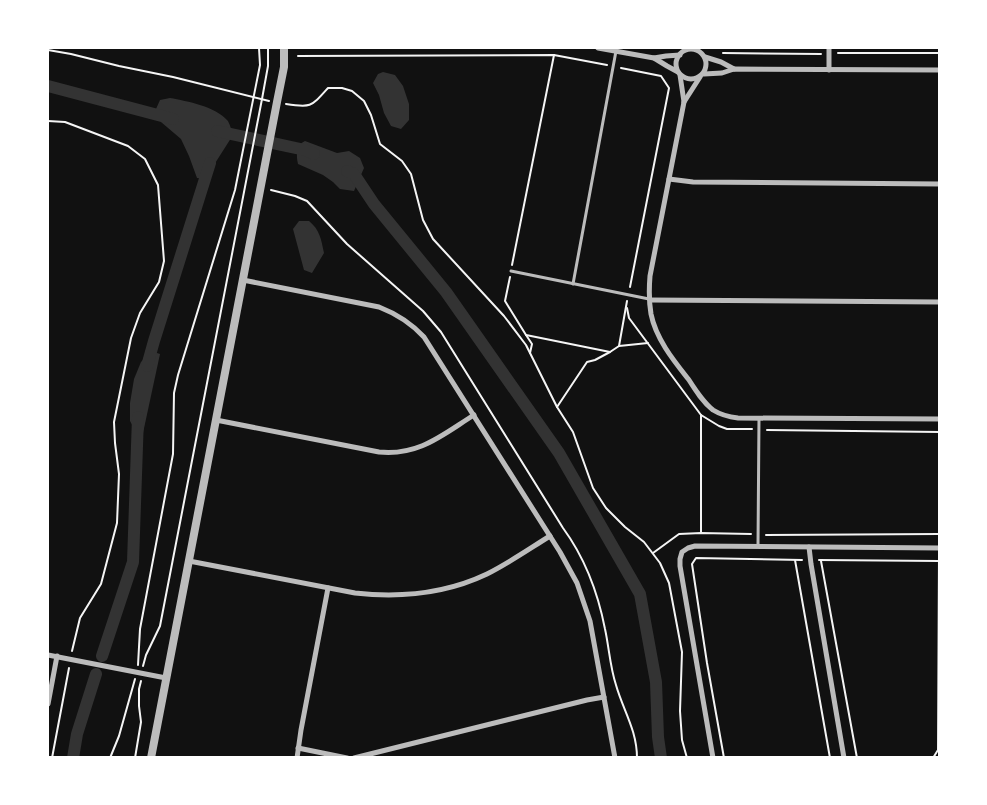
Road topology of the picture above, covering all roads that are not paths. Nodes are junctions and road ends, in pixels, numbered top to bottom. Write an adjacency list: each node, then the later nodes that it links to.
1 (284, 48): 19 (street)
2 (598, 48): 6 (street)
3 (702, 48): 8 (street)
4 (829, 48): 11 (street)
5 (686, 49): 7 (street); 8 (street)
6 (616, 51): 9 (street); 20 (lane)
7 (680, 55): 9 (street); 13 (street)
8 (704, 56): 10 (street); 14 (street)
9 (654, 58): 13 (street)
10 (734, 69): 11 (street); 14 (street)
11 (829, 70): 12 (street)
12 (940, 70)
13 (679, 73): 14 (street); 15 (street)
14 (702, 76): 15 (street)
15 (684, 102): 16 (street)
16 (669, 179): 17 (street); 21 (street)
17 (940, 184)
18 (511, 271): 20 (lane)
19 (243, 280): 23 (street); 26 (street)
20 (573, 284): 21 (lane)
21 (650, 300): 22 (street); 24 (street)
22 (940, 302)
23 (474, 415): 26 (street); 27 (street)
24 (759, 418): 25 (street); 28 (lane)
25 (940, 419)
26 (216, 420): 31 (street)
27 (550, 536): 32 (street); 36 (street)
28 (758, 547): 29 (street); 44 (street)
29 (809, 547): 30 (street); 45 (street)
30 (939, 548)
31 (189, 561): 32 (street); 35 (street)
32 (328, 588): 38 (street)
33 (48, 655): 34 (street)
34 (57, 656): 35 (street); 37 (street)
35 (166, 678): 39 (street)
36 (604, 697): 42 (street); 43 (street)
37 (48, 704)
38 (298, 748): 40 (street); 41 (street)
39 (151, 758)
40 (296, 758)
41 (347, 758)
42 (354, 758)
43 (615, 758)
44 (713, 758)
45 (844, 758)

